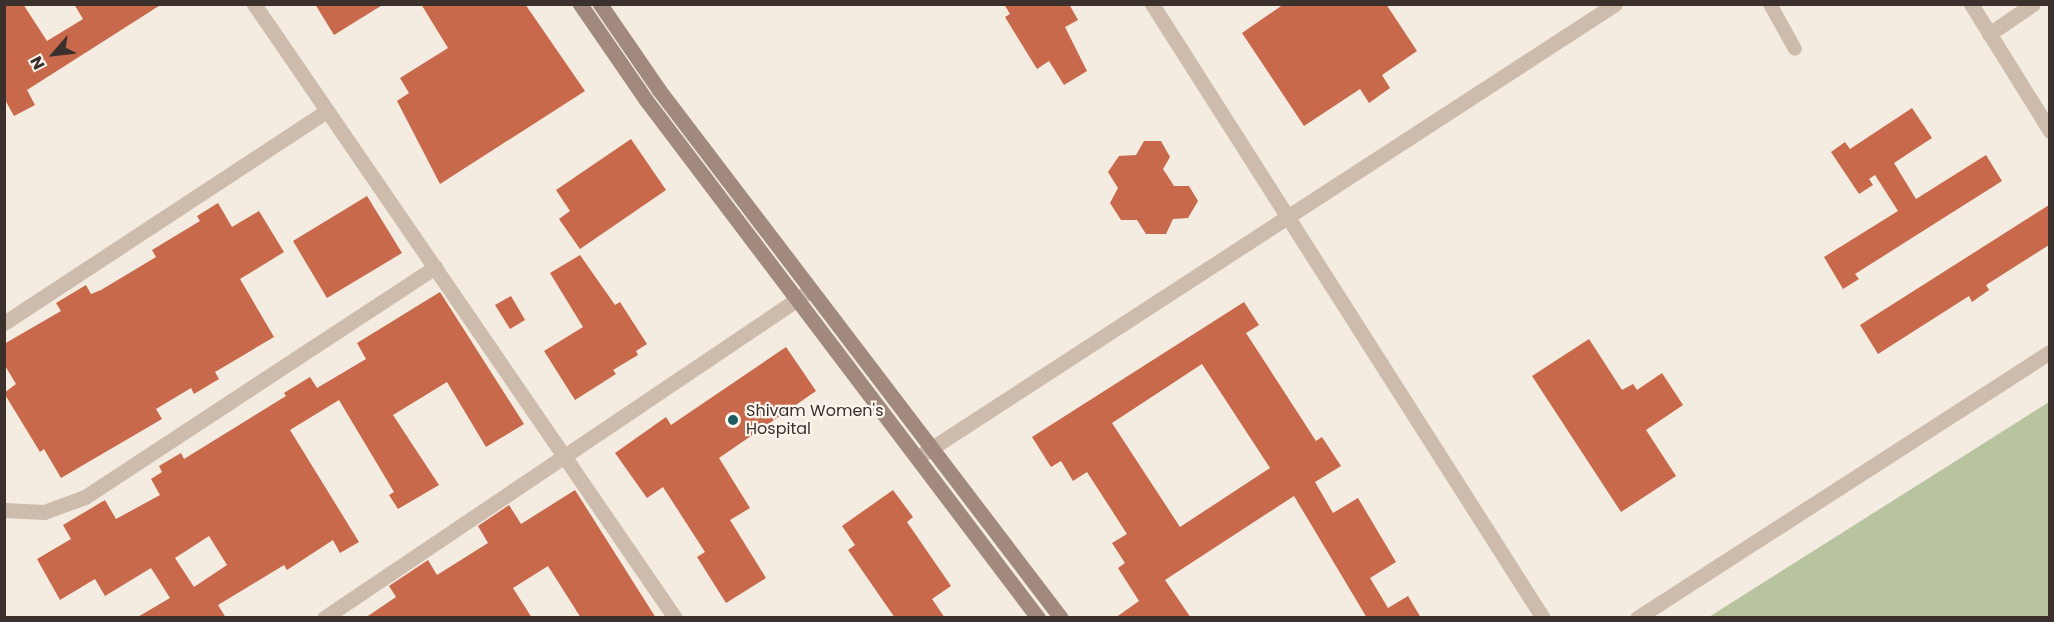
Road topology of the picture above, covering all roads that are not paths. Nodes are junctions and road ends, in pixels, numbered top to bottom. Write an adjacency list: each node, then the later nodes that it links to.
1 (254, 4): 11 (street)
2 (580, 4): 16 (main road)
3 (600, 4): 15 (main road)
4 (1152, 4): 13 (street)
5 (1615, 4): 13 (street)
6 (1770, 4): 10 (lane)
7 (1971, 4): 9 (street)
8 (2033, 4): 9 (street)
9 (1987, 30): 12 (street)
10 (1795, 48)
11 (327, 111): 14 (street); 17 (street)
12 (2049, 131)
13 (1287, 217): 19 (street); 27 (street)
14 (435, 267): 20 (street); 22 (street)
15 (811, 290): 16 (street); 19 (main road)
16 (798, 299): 20 (street); 21 (main road)
17 (4, 323)
18 (2049, 352): 28 (street)
19 (932, 448): 21 (street); 26 (main road)
20 (565, 456): 23 (street); 24 (street)
21 (918, 457): 25 (main road)
22 (4, 510)
23 (324, 618)
24 (675, 618)
25 (1038, 618)
26 (1061, 618)
27 (1543, 618)
28 (1637, 618)

